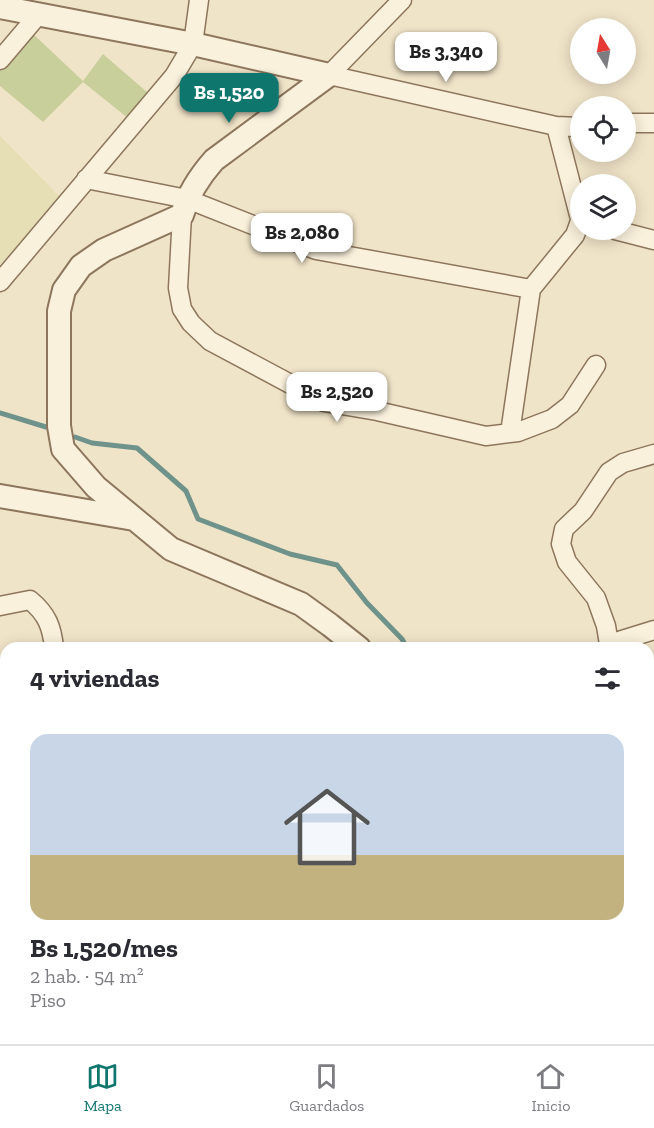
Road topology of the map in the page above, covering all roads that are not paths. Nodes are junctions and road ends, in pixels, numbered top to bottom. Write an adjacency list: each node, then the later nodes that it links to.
1 (199, 0): 5 (street)
2 (402, 0): 7 (street)
3 (0, 7): 4 (street)
4 (39, 14): 5 (street); 6 (street)
5 (193, 44): 7 (street); 12 (street)
6 (0, 60)
7 (329, 75): 10 (street); 14 (street)
8 (636, 123): 9 (street)
9 (654, 123)
10 (556, 126): 11 (street); 13 (street)
11 (570, 127)
12 (86, 179): 14 (street); 18 (street)
13 (570, 181)
14 (184, 207): 19 (street); 21 (street); 24 (street)
15 (636, 235): 17 (street)
16 (572, 240): 19 (street)
17 (654, 240)
18 (0, 282)
19 (531, 289): 21 (street)
20 (596, 365): 21 (street)
21 (510, 433)
22 (654, 453): 29 (street)
23 (0, 496): 24 (street)
24 (135, 519): 28 (street)
25 (0, 606): 27 (street)
26 (654, 630): 30 (street)
27 (53, 642)
28 (351, 642)
29 (608, 642)
30 (620, 642)

